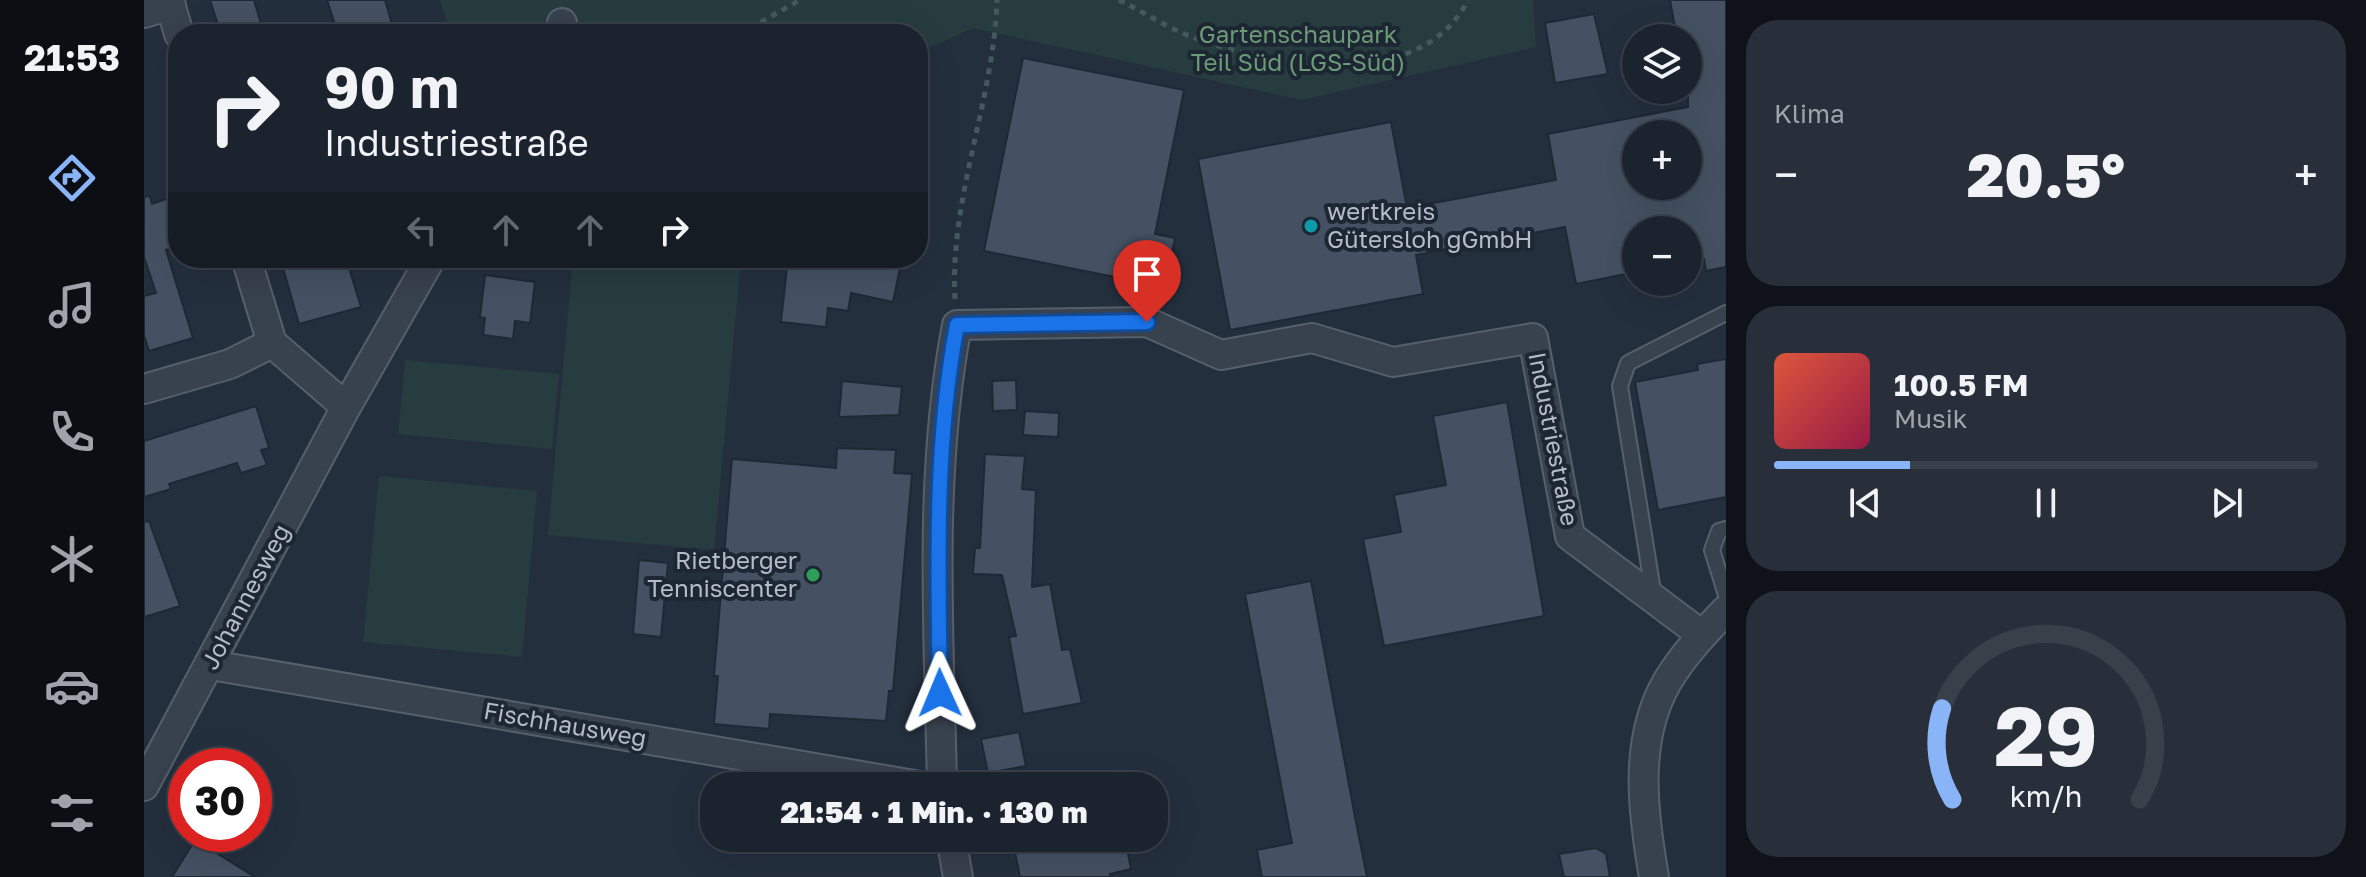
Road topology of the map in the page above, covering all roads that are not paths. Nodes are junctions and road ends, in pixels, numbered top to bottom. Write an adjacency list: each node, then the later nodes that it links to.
1 (161, 6): 2 (street)
2 (173, 24)
3 (249, 268): 6 (street)
4 (425, 268): 8 (street, Johannesweg)
5 (1726, 313): 11 (lane)
6 (272, 343): 7 (street); 8 (street)
7 (144, 389)
8 (346, 407): 14 (street, Johannesweg)
9 (1726, 529): 10 (lane)
10 (1726, 595)
11 (1654, 597): 13 (street, Industriestraße); 16 (street, Industriestraße)
12 (1726, 610): 13 (street)
13 (1702, 635): 20 (street)
14 (211, 665): 15 (street, Fischhausweg); 17 (street, Johannesweg)
15 (838, 772)
16 (942, 772)
17 (144, 786)
18 (954, 852): 19 (street)
19 (958, 877)
20 (1654, 877)

